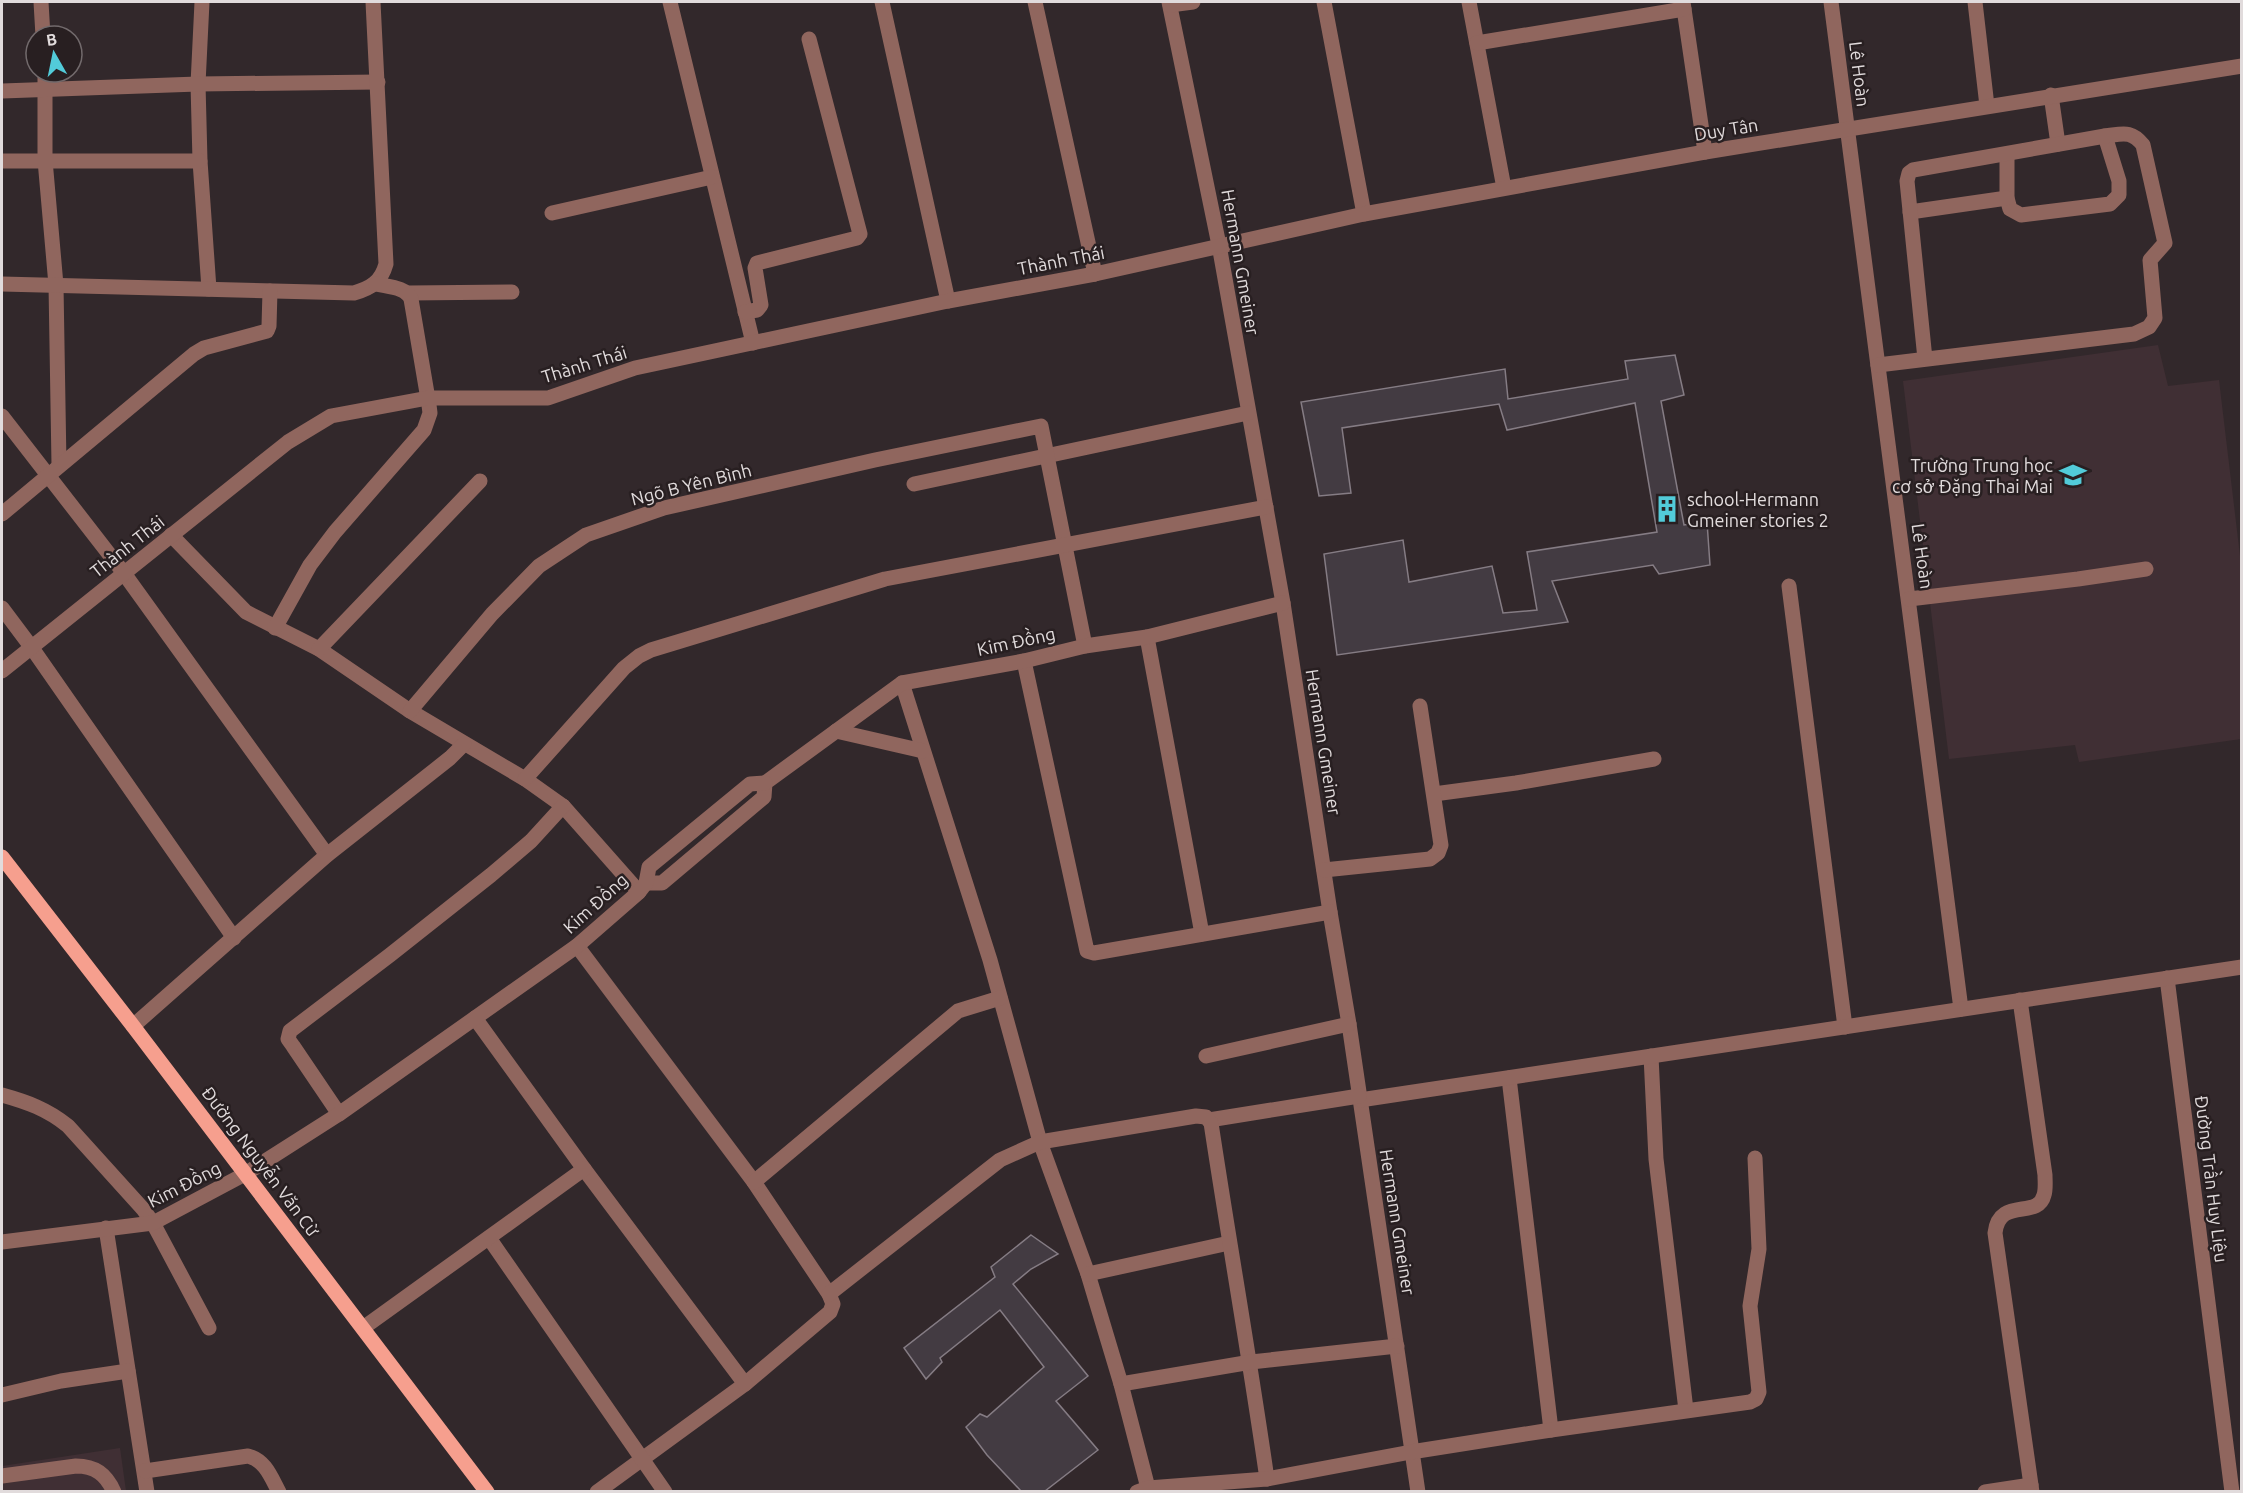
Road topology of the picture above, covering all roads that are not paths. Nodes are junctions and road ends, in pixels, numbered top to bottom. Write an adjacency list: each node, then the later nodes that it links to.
1 (41, 2): 14 (street)
2 (202, 2): 20 (street)
3 (373, 2): 18 (street)
4 (670, 2): 33 (street)
5 (882, 2): 48 (street)
6 (1035, 2): 40 (street)
7 (1193, 2): 12 (street)
8 (1324, 2): 38 (street)
9 (1469, 2): 16 (street)
10 (1831, 2): 25 (street, Lê Hoàn)
11 (1975, 2): 24 (street)
12 (1170, 3): 39 (street, Hermann Gmeiner)
13 (1683, 5): 16 (street); 28 (street)
14 (42, 24)
15 (809, 39): 49 (street)
16 (1477, 43): 34 (street)
17 (2241, 66): 23 (street, Duy Tân)
18 (378, 82): 20 (street); 42 (street)
19 (46, 84): 21 (street)
20 (198, 84): 21 (street); 32 (street)
21 (46, 91): 22 (street); 30 (street)
22 (2, 92)
23 (2051, 95): 24 (street, Duy Tân); 27 (street)
24 (1987, 106): 25 (street, Duy Tân)
25 (1847, 130): 28 (street, Duy Tân); 52 (street, Lê Hoàn)
26 (2105, 136): 27 (street); 35 (street); 51 (street)
27 (2058, 144): 29 (street)
28 (1705, 152): 34 (street, Duy Tân)
29 (2007, 153): 35 (street); 36 (street)
30 (45, 160): 31 (street); 32 (street); 43 (street)
31 (2, 161)
32 (200, 161): 44 (street)
33 (712, 177): 37 (street); 49 (street)
34 (1504, 188): 38 (street, Duy Tân)
35 (2007, 198): 36 (street)
36 (1910, 212): 51 (street)
37 (552, 213)
38 (1364, 214): 39 (street, Duy Tân)
39 (1219, 245): 40 (street, Thành Thái); 54 (street, Hermann Gmeiner)
40 (1095, 274): 48 (street, Thành Thái)
41 (2, 284): 43 (street)
42 (376, 284): 45 (street); 47 (street)
43 (56, 285): 44 (street); 57 (street)
44 (209, 289): 45 (street)
45 (270, 291): 57 (street)
46 (512, 292): 47 (street)
47 (409, 293): 53 (street)
48 (948, 301): 50 (street, Thành Thái)
49 (745, 312): 50 (street)
50 (753, 343): 53 (street, Thành Thái)
51 (1925, 359): 52 (street)
52 (1878, 365): 67 (street, Lê Hoàn)
53 (428, 398): 62 (street, Thành Thái); 70 (street)
54 (1248, 413): 56 (street); 60 (street, Hermann Gmeiner)
55 (2, 416): 57 (street)
56 (1048, 454): 59 (street); 63 (street); 79 (street, Ngõ B Yên Bình)
57 (52, 470): 61 (street); 65 (street)
58 (480, 480): 74 (street)
59 (914, 484)
60 (1266, 507): 63 (street); 68 (street, Hermann Gmeiner)
61 (2, 514)
62 (171, 535): 65 (street, Thành Thái); 70 (street)
63 (1065, 545): 72 (street); 84 (street)
64 (2146, 569): 67 (street)
65 (123, 572): 73 (street, Thành Thái); 90 (street)
66 (1789, 586): 106 (street)
67 (1909, 599): 102 (street, Lê Hoàn)
68 (1283, 603): 71 (street, Kim Đồng); 92 (street, Hermann Gmeiner)
69 (2, 608): 73 (street)
70 (274, 628): 74 (street)
71 (1147, 637): 72 (street, Kim Đồng); 95 (street)
72 (1085, 646): 75 (street, Kim Đồng)
73 (32, 648): 76 (street, Thành Thái); 96 (street)
74 (319, 649): 79 (street)
75 (1024, 661): 77 (street, Kim Đồng); 95 (street)
76 (2, 671)
77 (902, 683): 80 (street, Kim Đồng); 82 (street)
78 (1420, 706): 86 (street)
79 (410, 711): 81 (street)
80 (836, 731): 82 (street); 85 (street, Kim Đồng)
81 (464, 744): 84 (street); 90 (street)
82 (923, 752): 100 (street)
83 (1654, 759): 86 (street)
84 (525, 779): 87 (street)
85 (765, 783): 88 (street); 89 (street, Kim Đồng)
86 (1434, 794): 92 (street)
87 (562, 806): 93 (street); 112 (street)
88 (688, 834): 89 (street); 93 (street)
89 (702, 850): 93 (street, Kim Đồng)
90 (327, 855): 96 (street)
91 (2, 856): 105 (main road, Đường Nguyễn Văn Cừ)
92 (1324, 870): 94 (street, Hermann Gmeiner)
93 (643, 887): 97 (street, Kim Đồng)
94 (1330, 912): 95 (street); 104 (street, Hermann Gmeiner)
95 (1202, 934)
96 (234, 938): 105 (street)
97 (577, 946): 103 (street, Kim Đồng); 118 (street)
98 (2241, 967): 99 (street)
99 (2168, 978): 101 (street); 152 (street, Đường Trần Huy Liệu)
100 (1000, 998): 114 (street); 118 (street)
101 (2020, 1000): 102 (street); 142 (street)
102 (1961, 1009): 106 (street)
103 (475, 1018): 112 (street, Kim Đồng); 116 (street)
104 (1349, 1024): 107 (street); 111 (street, Hermann Gmeiner)
105 (133, 1026): 117 (main road, Đường Nguyễn Văn Cừ)
106 (1845, 1027): 108 (street)
107 (1206, 1056)
108 (1651, 1056): 109 (street); 134 (street)
109 (1509, 1078): 111 (street); 135 (street)
110 (2, 1095): 119 (street)
111 (1359, 1098): 113 (street); 128 (street, Hermann Gmeiner)
112 (339, 1114): 117 (street, Kim Đồng)
113 (1209, 1120): 114 (street); 123 (street)
114 (1040, 1142): 124 (street); 125 (street)
115 (1755, 1158): 134 (street)
116 (585, 1169): 121 (street); 131 (street)
117 (245, 1174): 119 (street, Kim Đồng); 127 (main road, Đường Nguyễn Văn Cừ)
118 (754, 1182): 125 (street)
119 (153, 1223): 120 (street, Kim Đồng); 126 (street)
120 (106, 1228): 122 (street, Kim Đồng); 130 (street)
121 (489, 1238): 127 (street); 137 (street)
122 (2, 1242)
123 (1229, 1243): 124 (street); 129 (street)
124 (1088, 1274): 132 (street)
125 (829, 1294): 131 (street)
126 (209, 1328)
127 (363, 1328): 147 (main road, Đường Nguyễn Văn Cừ)
128 (1397, 1346): 129 (street); 136 (street, Hermann Gmeiner)
129 (1251, 1362): 132 (street); 140 (street)
130 (128, 1371): 133 (street); 138 (street)
131 (746, 1384): 137 (street)
132 (1121, 1384): 143 (street)
133 (2, 1395)
134 (1686, 1410): 135 (street)
135 (1551, 1430): 136 (street)
136 (1411, 1452): 140 (street); 150 (street, Hermann Gmeiner)
137 (641, 1458): 148 (street); 149 (street)
138 (145, 1471): 145 (street); 146 (street)
139 (2, 1476): 144 (street)
140 (1267, 1479): 141 (street)
141 (1207, 1488): 143 (street)
142 (2032, 1488): 151 (street)
143 (1142, 1490)
144 (114, 1491)
145 (147, 1491)
146 (279, 1491)
147 (487, 1491)
148 (597, 1491)
149 (665, 1491)
150 (1418, 1491)
151 (1984, 1491)
152 (2232, 1491)

